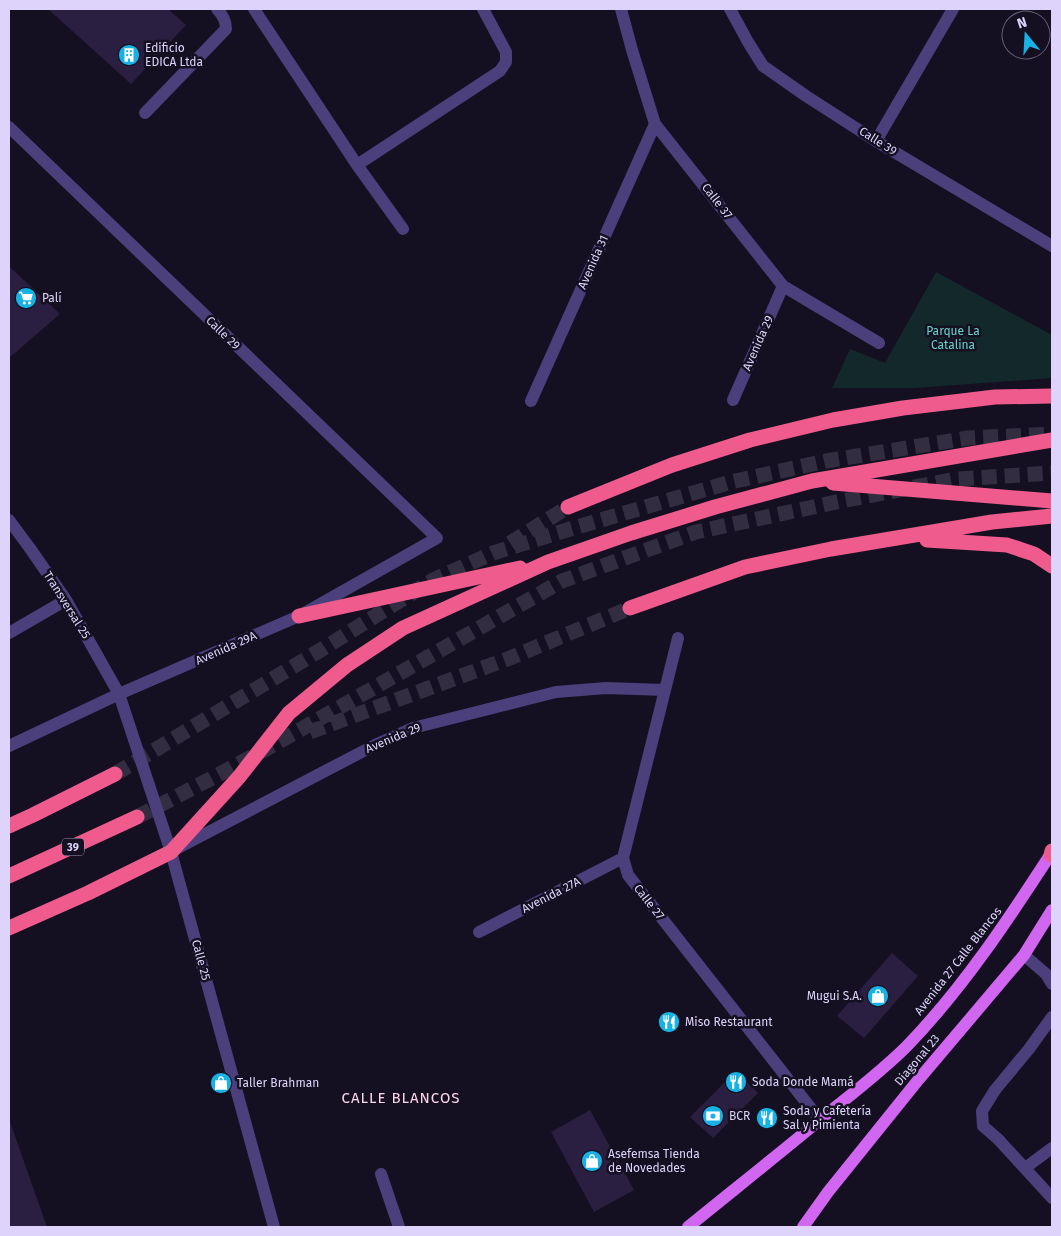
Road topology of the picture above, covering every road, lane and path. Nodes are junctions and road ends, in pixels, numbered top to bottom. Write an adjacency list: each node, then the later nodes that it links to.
1 (217, 9): 7 (street)
2 (254, 9): 11 (street)
3 (483, 9): 11 (street)
4 (621, 9): 8 (street, Calle 37)
5 (953, 9): 10 (street)
6 (731, 10): 10 (street, Calle 39)
7 (145, 113)
8 (655, 124): 14 (street, Calle 37); 18 (street, Avenida 31)
9 (9, 127): 25 (street, Calle 29)
10 (876, 140): 13 (street, Calle 39)
11 (357, 165): 12 (street)
12 (403, 229)
13 (1052, 246)
14 (783, 286): 15 (street, Calle 37); 17 (street, Avenida 29)
15 (879, 343)
16 (1052, 396): 22 (highway)
17 (733, 400)
18 (531, 401)
19 (1052, 440): 20 (highway)
20 (812, 481): 21 (highway); 27 (highway)
21 (1052, 501)
22 (568, 507)
23 (1052, 516): 26 (highway)
24 (9, 520): 29 (street, Transversal 25)
25 (437, 538): 31 (street, Avenida 29A)
26 (903, 538): 28 (highway); 30 (highway)
27 (548, 562): 31 (highway); 40 (highway)
28 (1052, 566)
29 (66, 600): 32 (street); 35 (street, Transversal 25)
30 (630, 608)
31 (299, 616): 35 (street, Avenida 29A)
32 (9, 633)
33 (678, 638): 34 (street)
34 (666, 690): 40 (street, Avenida 29); 42 (street)
35 (119, 694): 36 (street, Avenida 29A); 40 (street, Calle 25)
36 (9, 746)
37 (115, 774): 39 (highway)
38 (137, 817): 43 (highway, 39)
39 (9, 826)
40 (171, 852): 45 (highway); 55 (street, Calle 25)
41 (1052, 853): 50 (main road, Avenida 27 Calle Blancos)
42 (623, 858): 46 (street, Avenida 27A); 50 (street, Calle 27)
43 (9, 876)
44 (1052, 910): 47 (main road, Diagonal 23)
45 (9, 928)
46 (479, 932)
47 (1024, 954): 48 (street); 58 (main road, Diagonal 23)
48 (1052, 984)
49 (1052, 1018): 52 (street)
50 (820, 1120): 57 (main road, Avenida 27 Calle Blancos)
51 (1052, 1148): 52 (street)
52 (1025, 1168): 54 (street)
53 (381, 1174): 56 (street)
54 (1052, 1198)
55 (274, 1227)
56 (399, 1227)
57 (688, 1227)
58 (803, 1227)

